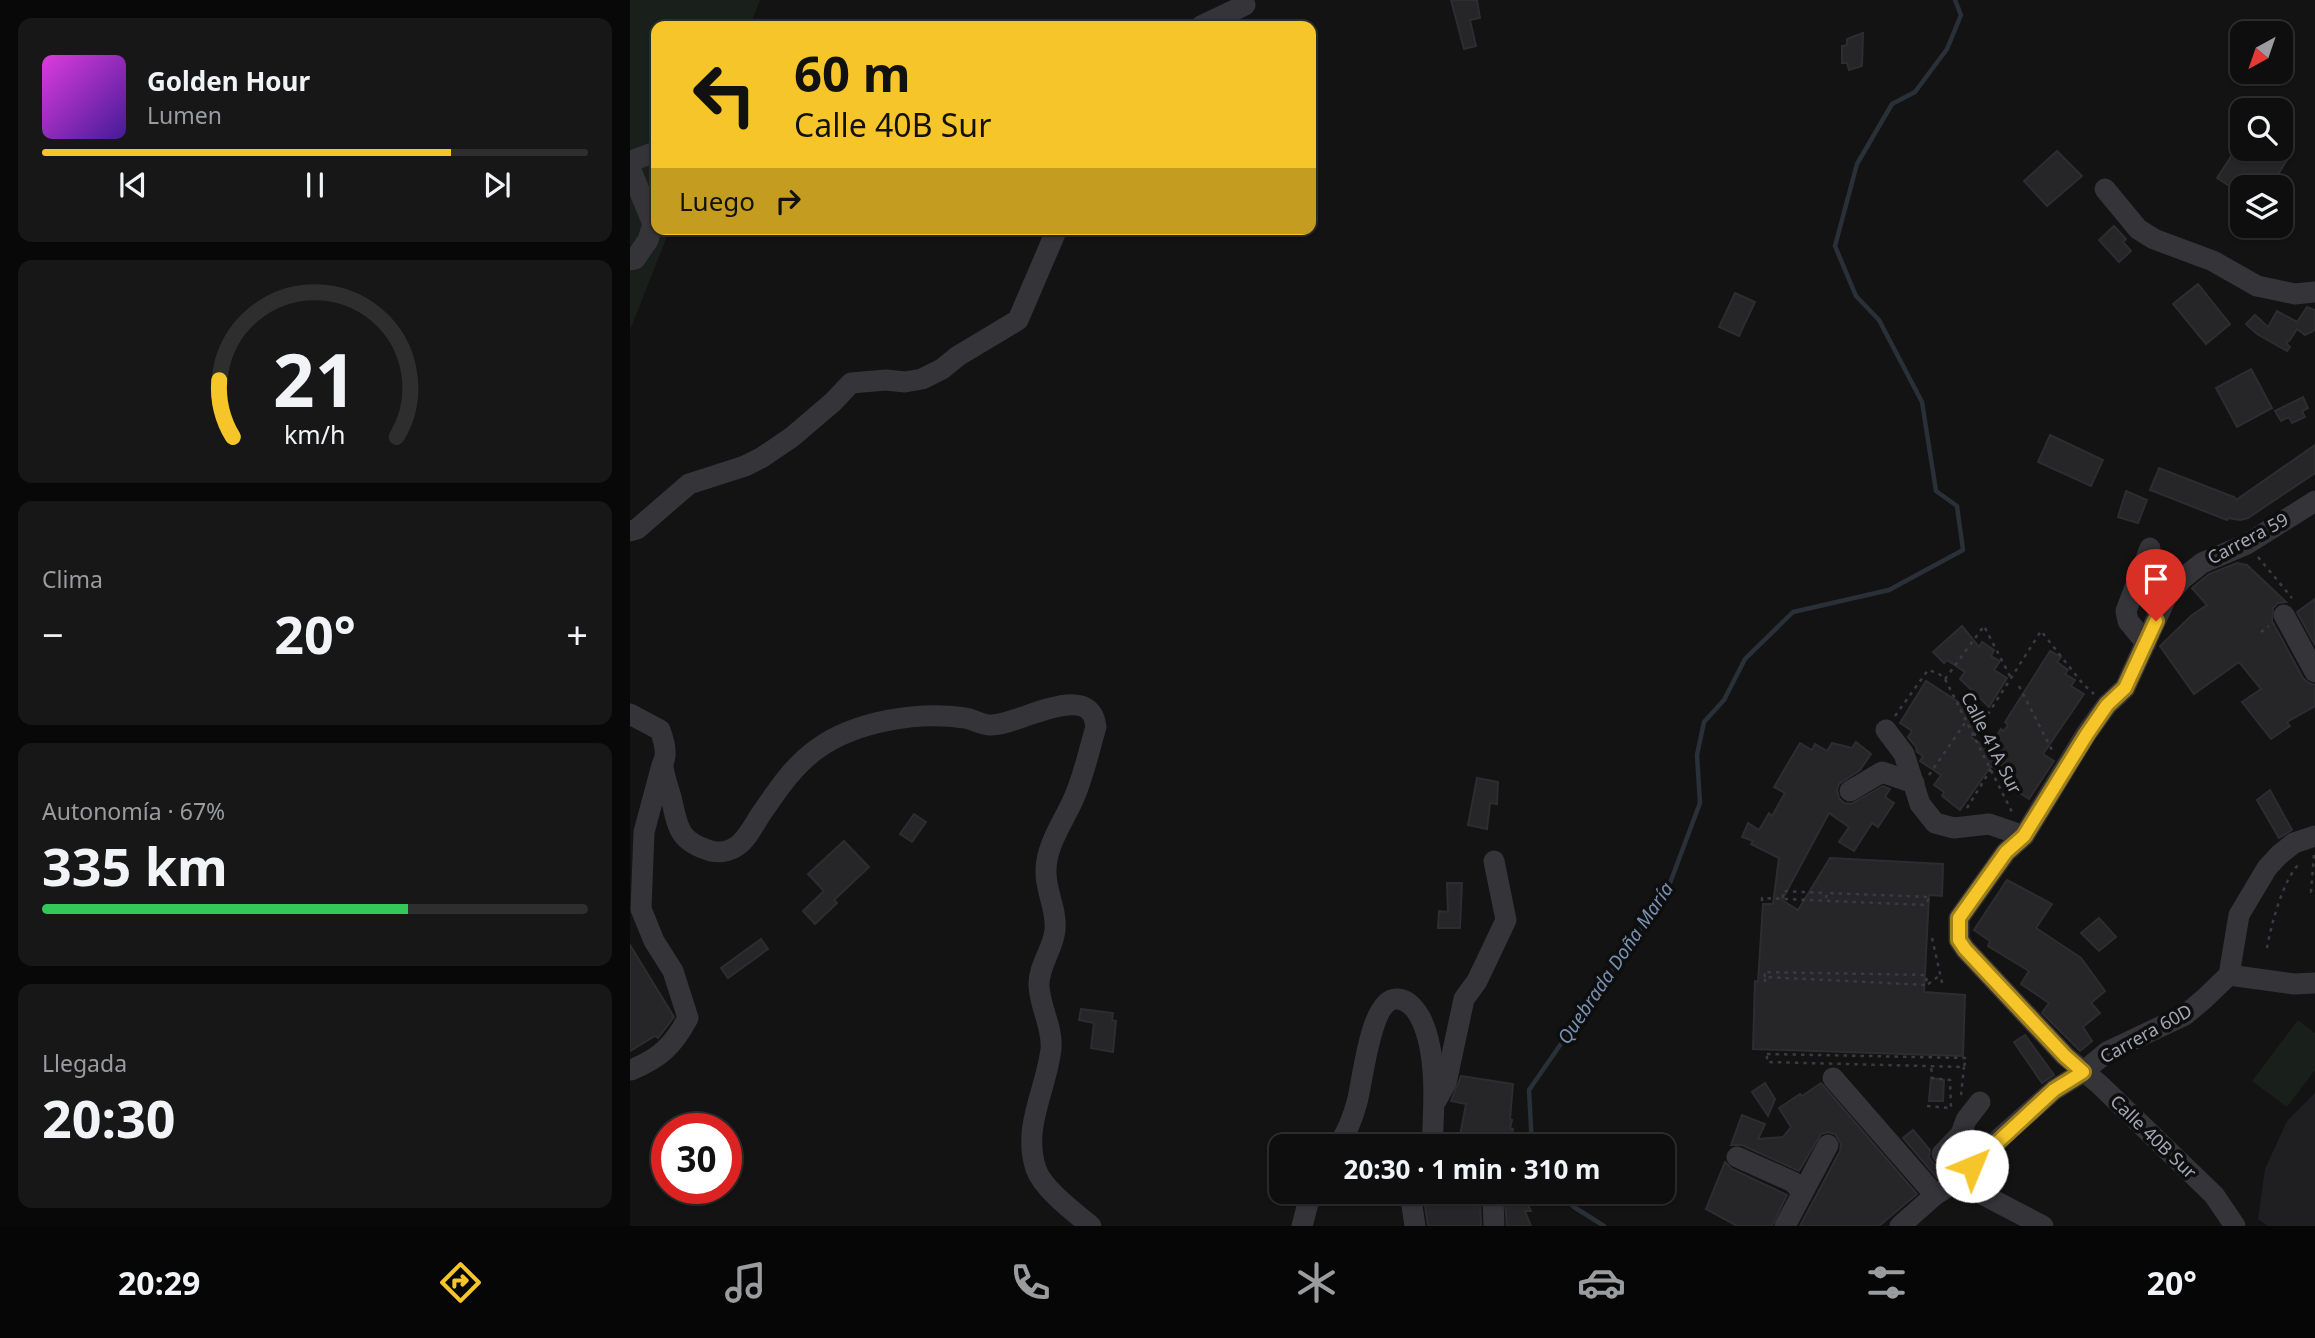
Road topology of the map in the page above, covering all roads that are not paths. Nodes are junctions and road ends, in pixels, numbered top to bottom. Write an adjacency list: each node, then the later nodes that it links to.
1 (1245, 5): 2 (street)
2 (1211, 21)
3 (651, 154): 4 (street)
4 (630, 161)
5 (630, 168): 7 (street)
6 (2105, 189): 11 (street)
7 (651, 219)
8 (651, 230): 10 (street)
9 (1054, 235): 13 (street)
10 (630, 260)
11 (2315, 292)
12 (2315, 501): 16 (street, Carrera 59)
13 (630, 531)
14 (2150, 548): 16 (street)
15 (2291, 610): 17 (street)
16 (2146, 643): 23 (street, Carrera 59)
17 (2315, 672)
18 (630, 714): 20 (street)
19 (1886, 730): 21 (street)
20 (663, 763): 29 (street); 45 (street)
21 (1914, 783): 22 (street); 23 (street)
22 (1850, 790)
23 (2024, 836): 26 (street, Carrera 59)
24 (2315, 836): 27 (street)
25 (1494, 861): 33 (street)
26 (1957, 928): 30 (street, Calle 40B Sur)
27 (2230, 975): 28 (street); 30 (street, Carrera 60D)
28 (2315, 983)
29 (631, 1070)
30 (2083, 1072): 39 (street, Carrera 60D); 52 (street, Calle 40B Sur)
31 (1833, 1078): 41 (street)
32 (1980, 1102): 37 (street)
33 (1433, 1106): 34 (street); 35 (street)
34 (1343, 1134)
35 (1432, 1134)
36 (1828, 1145): 40 (street)
37 (1941, 1154)
38 (1737, 1157): 40 (street)
39 (1957, 1181): 41 (street, Carrera 60D); 51 (street)
40 (1802, 1192): 49 (street)
41 (1936, 1195): 50 (street, Carrera 60D)
42 (1308, 1204): 46 (street)
43 (1412, 1204): 47 (street)
44 (1493, 1204): 48 (street)
45 (1091, 1226)
46 (1302, 1226)
47 (1415, 1226)
48 (1494, 1226)
49 (1785, 1226)
50 (1900, 1226)
51 (2043, 1226)
52 (2235, 1226)

